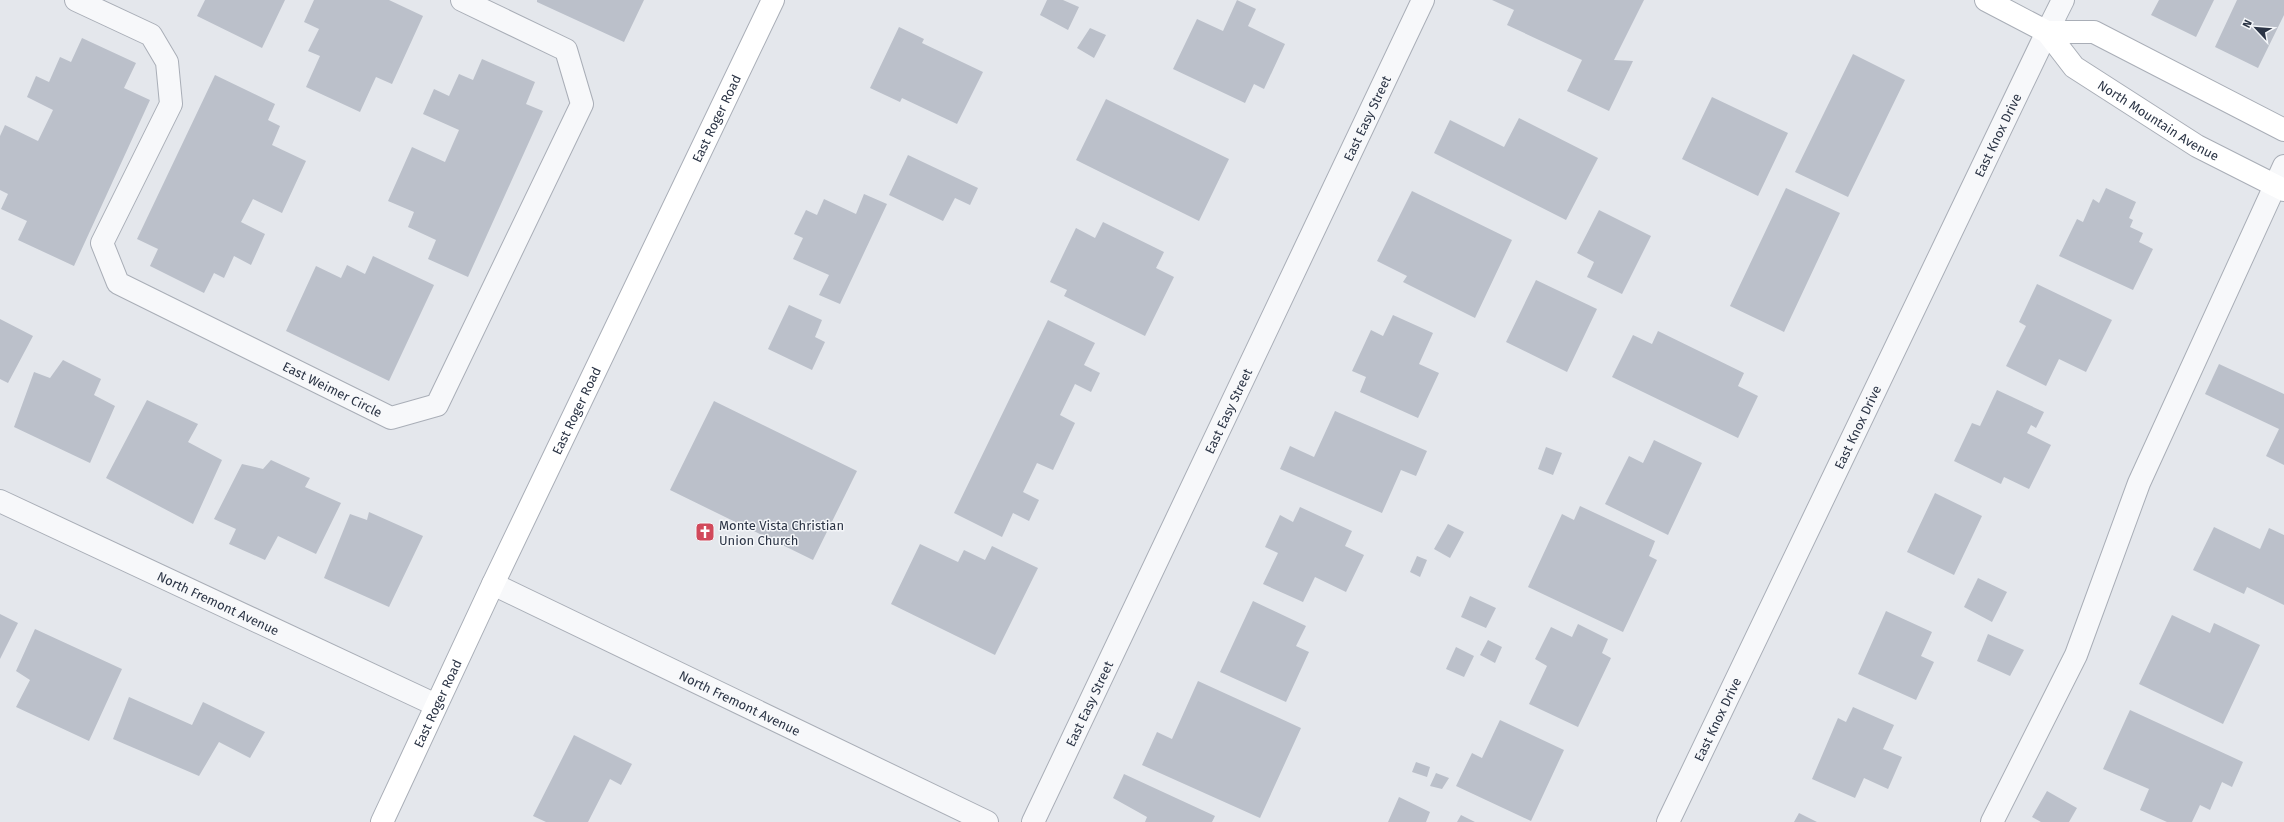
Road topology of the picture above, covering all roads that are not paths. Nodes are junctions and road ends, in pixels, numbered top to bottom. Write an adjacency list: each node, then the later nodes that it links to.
1 (76, 0): 2 (street, East Weimer Circle)
2 (462, 0)
3 (773, 0): 12 (street, East Roger Road)
4 (1423, 0): 16 (street, East Easy Street)
5 (1986, 0): 7 (street, North Mountain Avenue)
6 (2063, 0): 7 (street, East Knox Drive)
7 (2047, 32): 8 (street, North Mountain Avenue); 10 (street, North Mountain Avenue); 17 (street, East Knox Drive)
8 (2284, 130)
9 (2284, 166): 10 (street)
10 (2280, 188): 18 (street)
11 (0, 501): 13 (street, North Fremont Avenue)
12 (493, 584): 13 (street, East Roger Road); 15 (street, North Fremont Avenue)
13 (436, 705): 14 (street, East Roger Road)
14 (382, 822)
15 (988, 822)
16 (1033, 822)
17 (1668, 822)
18 (1992, 822)

